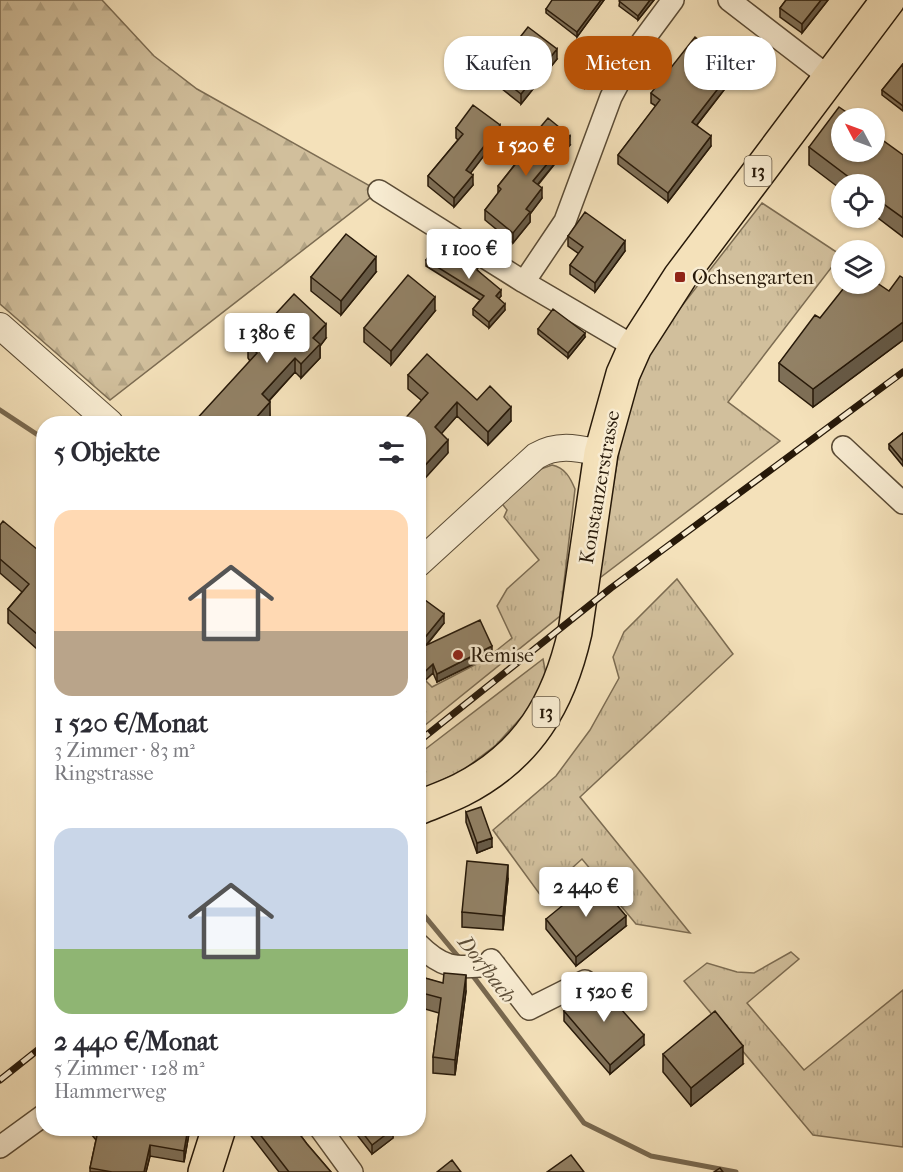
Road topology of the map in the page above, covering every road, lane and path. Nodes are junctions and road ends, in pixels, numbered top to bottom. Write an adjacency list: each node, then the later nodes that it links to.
1 (673, 0): 6 (street)
2 (729, 0): 4 (street)
3 (888, 0): 4 (main road, Konstanzerstrasse / 13)
4 (829, 77): 8 (main road, Konstanzerstrasse / 13)
5 (379, 191): 6 (street)
6 (524, 282): 8 (street)
7 (0, 326): 9 (street)
8 (635, 347): 11 (main road, Konstanzerstrasse / 13)
9 (102, 416)
10 (843, 447): 12 (street)
11 (601, 453): 13 (street); 14 (main road, Konstanzerstrasse / 13)
12 (903, 503)
13 (426, 557)
14 (426, 805)
15 (426, 952): 16 (street)
16 (585, 981)
17 (36, 1121): 20 (street)
18 (216, 1136): 21 (main road)
19 (326, 1136): 22 (street)
20 (0, 1147)
21 (205, 1172)
22 (352, 1172)

